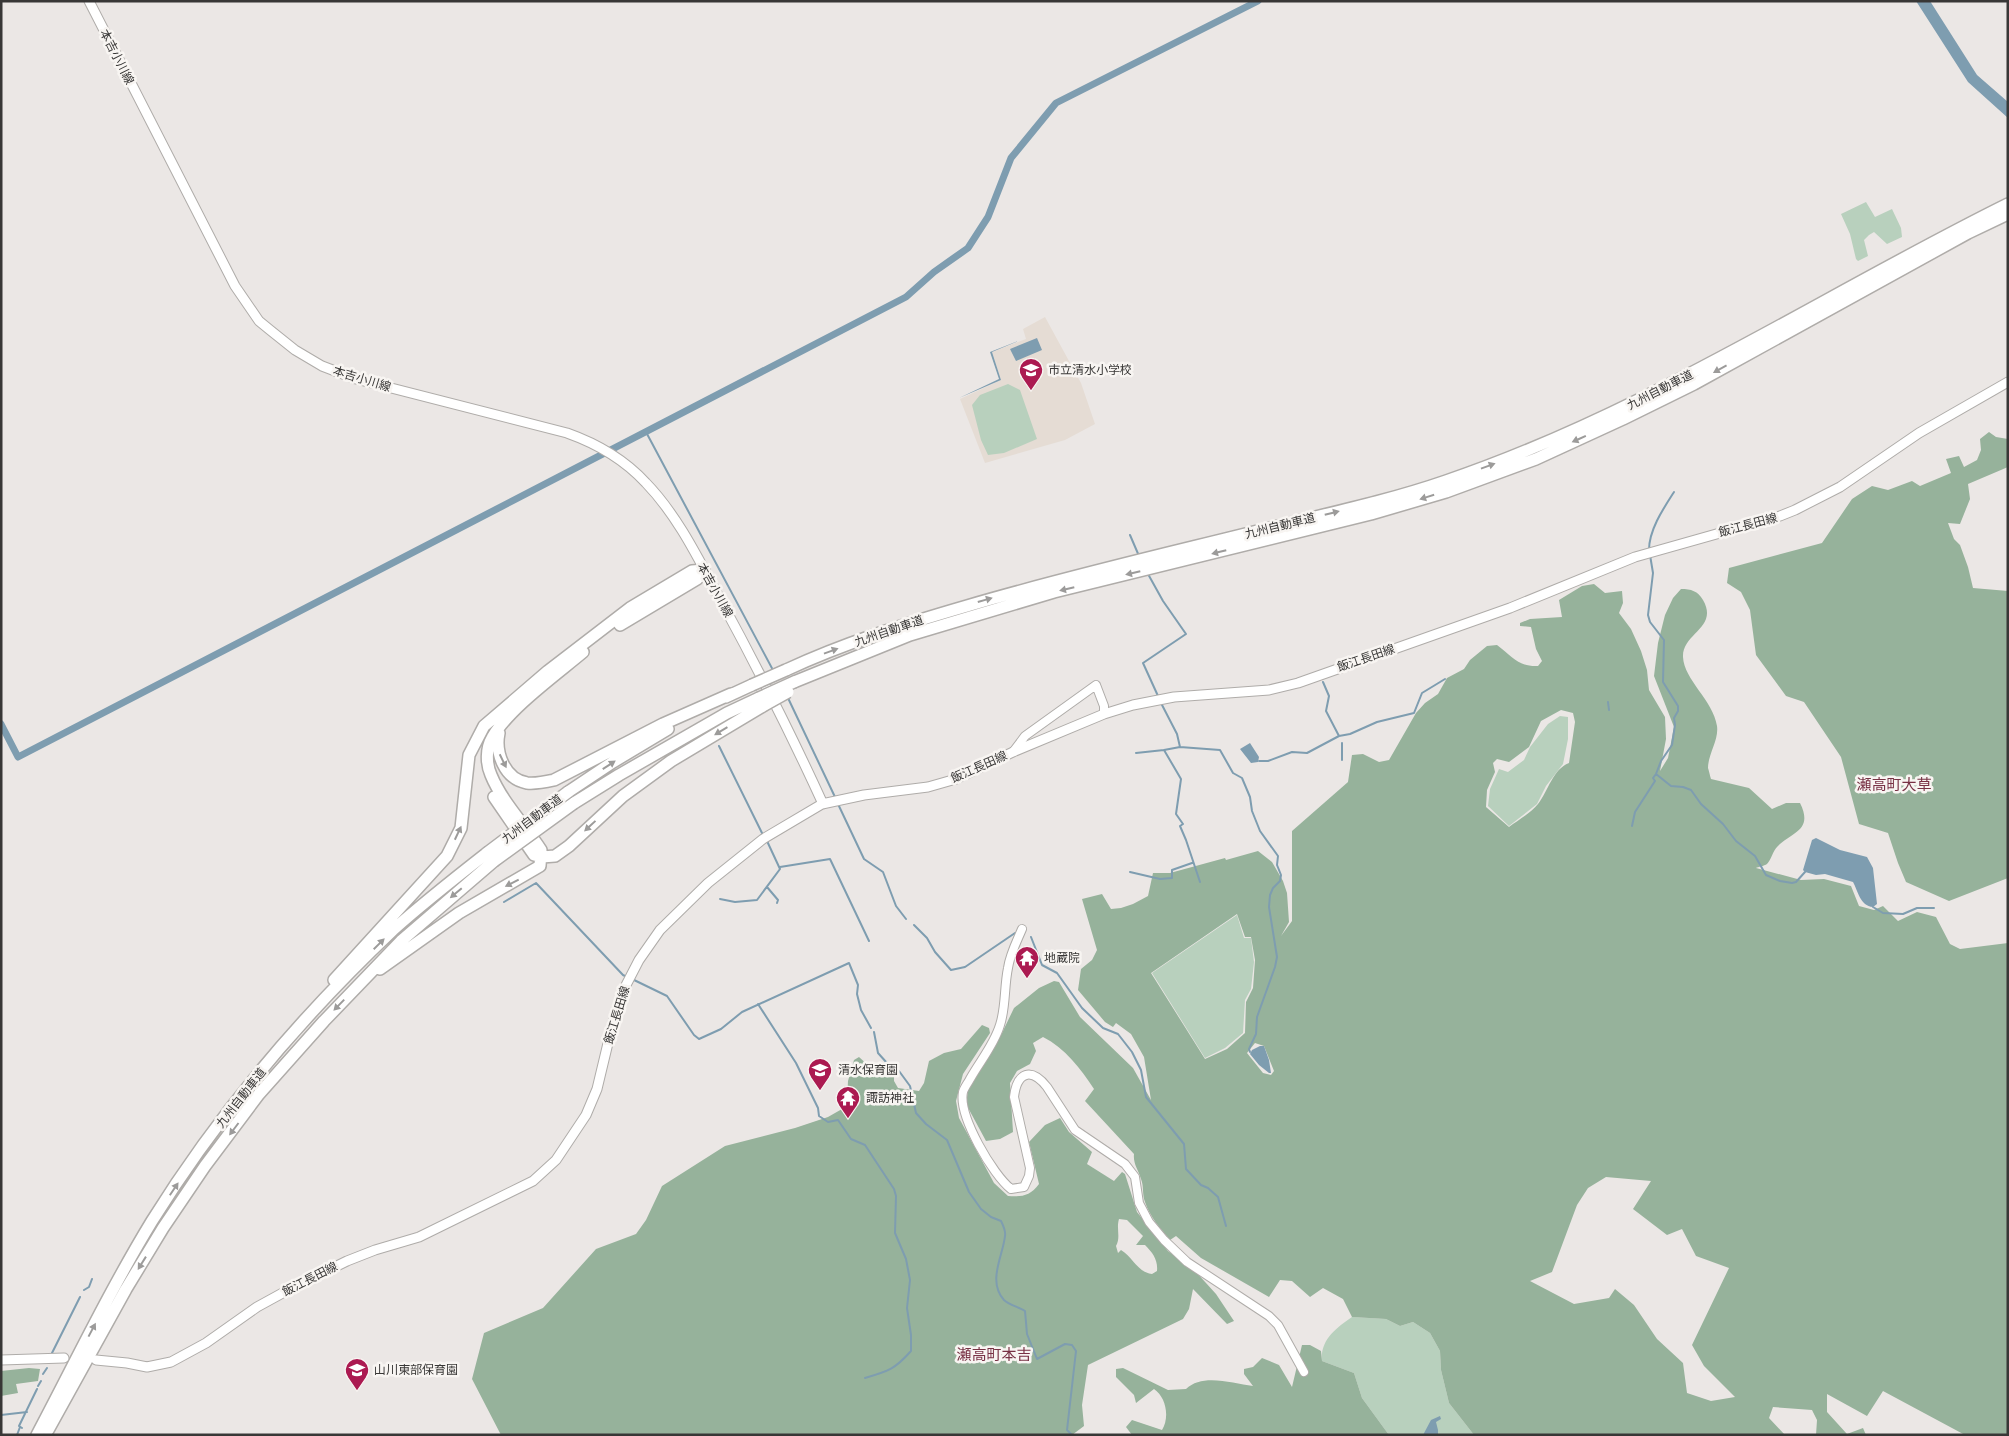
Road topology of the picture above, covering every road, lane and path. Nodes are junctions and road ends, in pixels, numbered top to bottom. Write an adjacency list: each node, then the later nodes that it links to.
1 (89, 1): 6 (main road, 本吉小川線)
2 (2008, 204): 4 (highway, 九州自動車道)
3 (2008, 214): 4 (highway, 九州自動車道)
4 (1816, 312): 7 (highway, 九州自動車道)
5 (2008, 382): 10 (main road, 飯江長田線)
6 (704, 570): 11 (highway); 12 (highway); 14 (main road, 本吉小川線)
7 (1114, 572): 8 (highway, 九州自動車道, one-way to 7, bridge); 9 (highway, 九州自動車道, one-way to 9, bridge)
8 (731, 694): 12 (highway, one-way to 8); 16 (highway, 九州自動車道, one-way to 8, bridge)
9 (761, 702): 15 (highway, one-way to 15); 16 (highway, 九州自動車道, bridge)
10 (1104, 714): 13 (main road, 飯江長田線); 13 (street)
11 (494, 716): 15 (highway); 19 (highway, one-way to 11)
12 (508, 716): 15 (highway)
13 (1013, 752): 14 (main road, 飯江長田線)
14 (824, 804): 22 (main road, 飯江長田線)
15 (541, 856): 18 (highway, one-way to 18)
16 (490, 857): 18 (highway, 九州自動車道, one-way to 18); 19 (highway, 九州自動車道, one-way to 16)
17 (1022, 928): 23 (street)
18 (366, 978): 25 (highway, 九州自動車道, one-way to 25)
19 (249, 1086): 24 (highway, 九州自動車道, one-way to 19)
20 (64, 1358): 21 (main road)
21 (1, 1360)
22 (96, 1360)
23 (1304, 1372)
24 (37, 1435)
25 (46, 1435)

